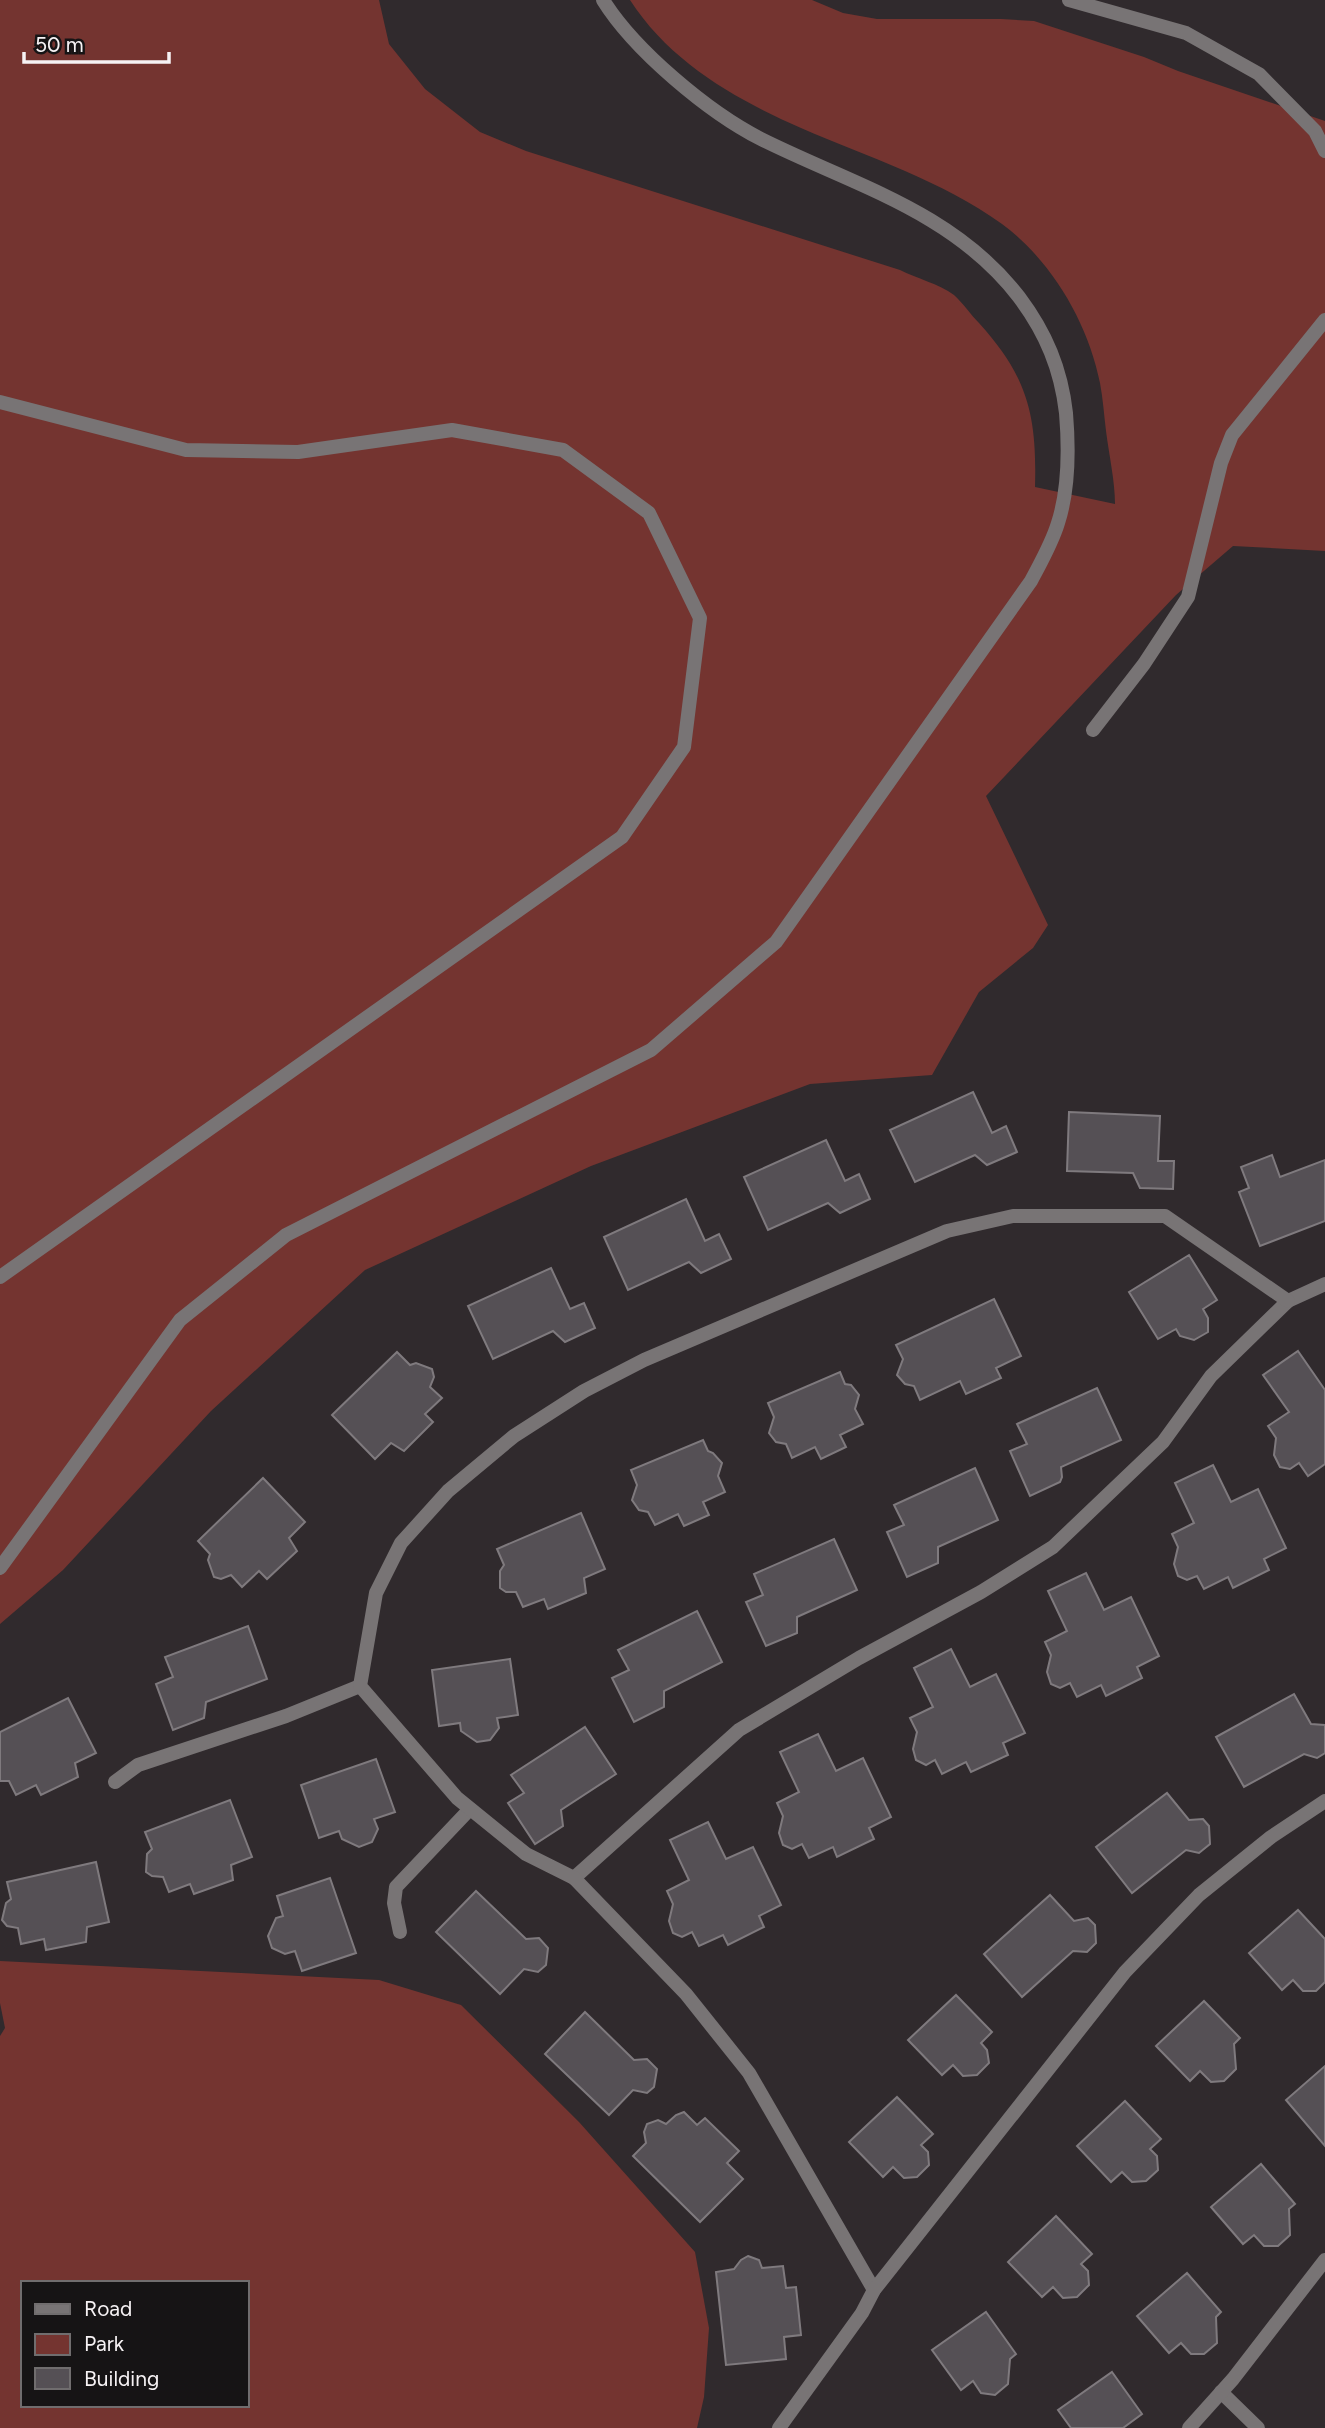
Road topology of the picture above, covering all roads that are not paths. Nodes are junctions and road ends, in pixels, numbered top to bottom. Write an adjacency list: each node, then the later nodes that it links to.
1 (603, 0): 10 (street)
2 (1069, 0): 3 (street)
3 (1325, 151)
4 (1325, 320): 6 (street)
5 (0, 402): 7 (street)
6 (1093, 730)
7 (0, 1277)
8 (1325, 1284): 9 (street)
9 (1288, 1301): 11 (street); 15 (street)
10 (0, 1568)
11 (360, 1686): 12 (street); 14 (street)
12 (115, 1782)
13 (1325, 1801): 18 (street)
14 (470, 1809): 15 (street); 16 (street)
15 (574, 1878): 18 (street)
16 (400, 1932)
17 (1325, 2260): 19 (street)
18 (874, 2290): 20 (street)
19 (1221, 2392): 21 (street); 22 (street)
20 (779, 2428)
21 (1189, 2428)
22 (1258, 2428)

